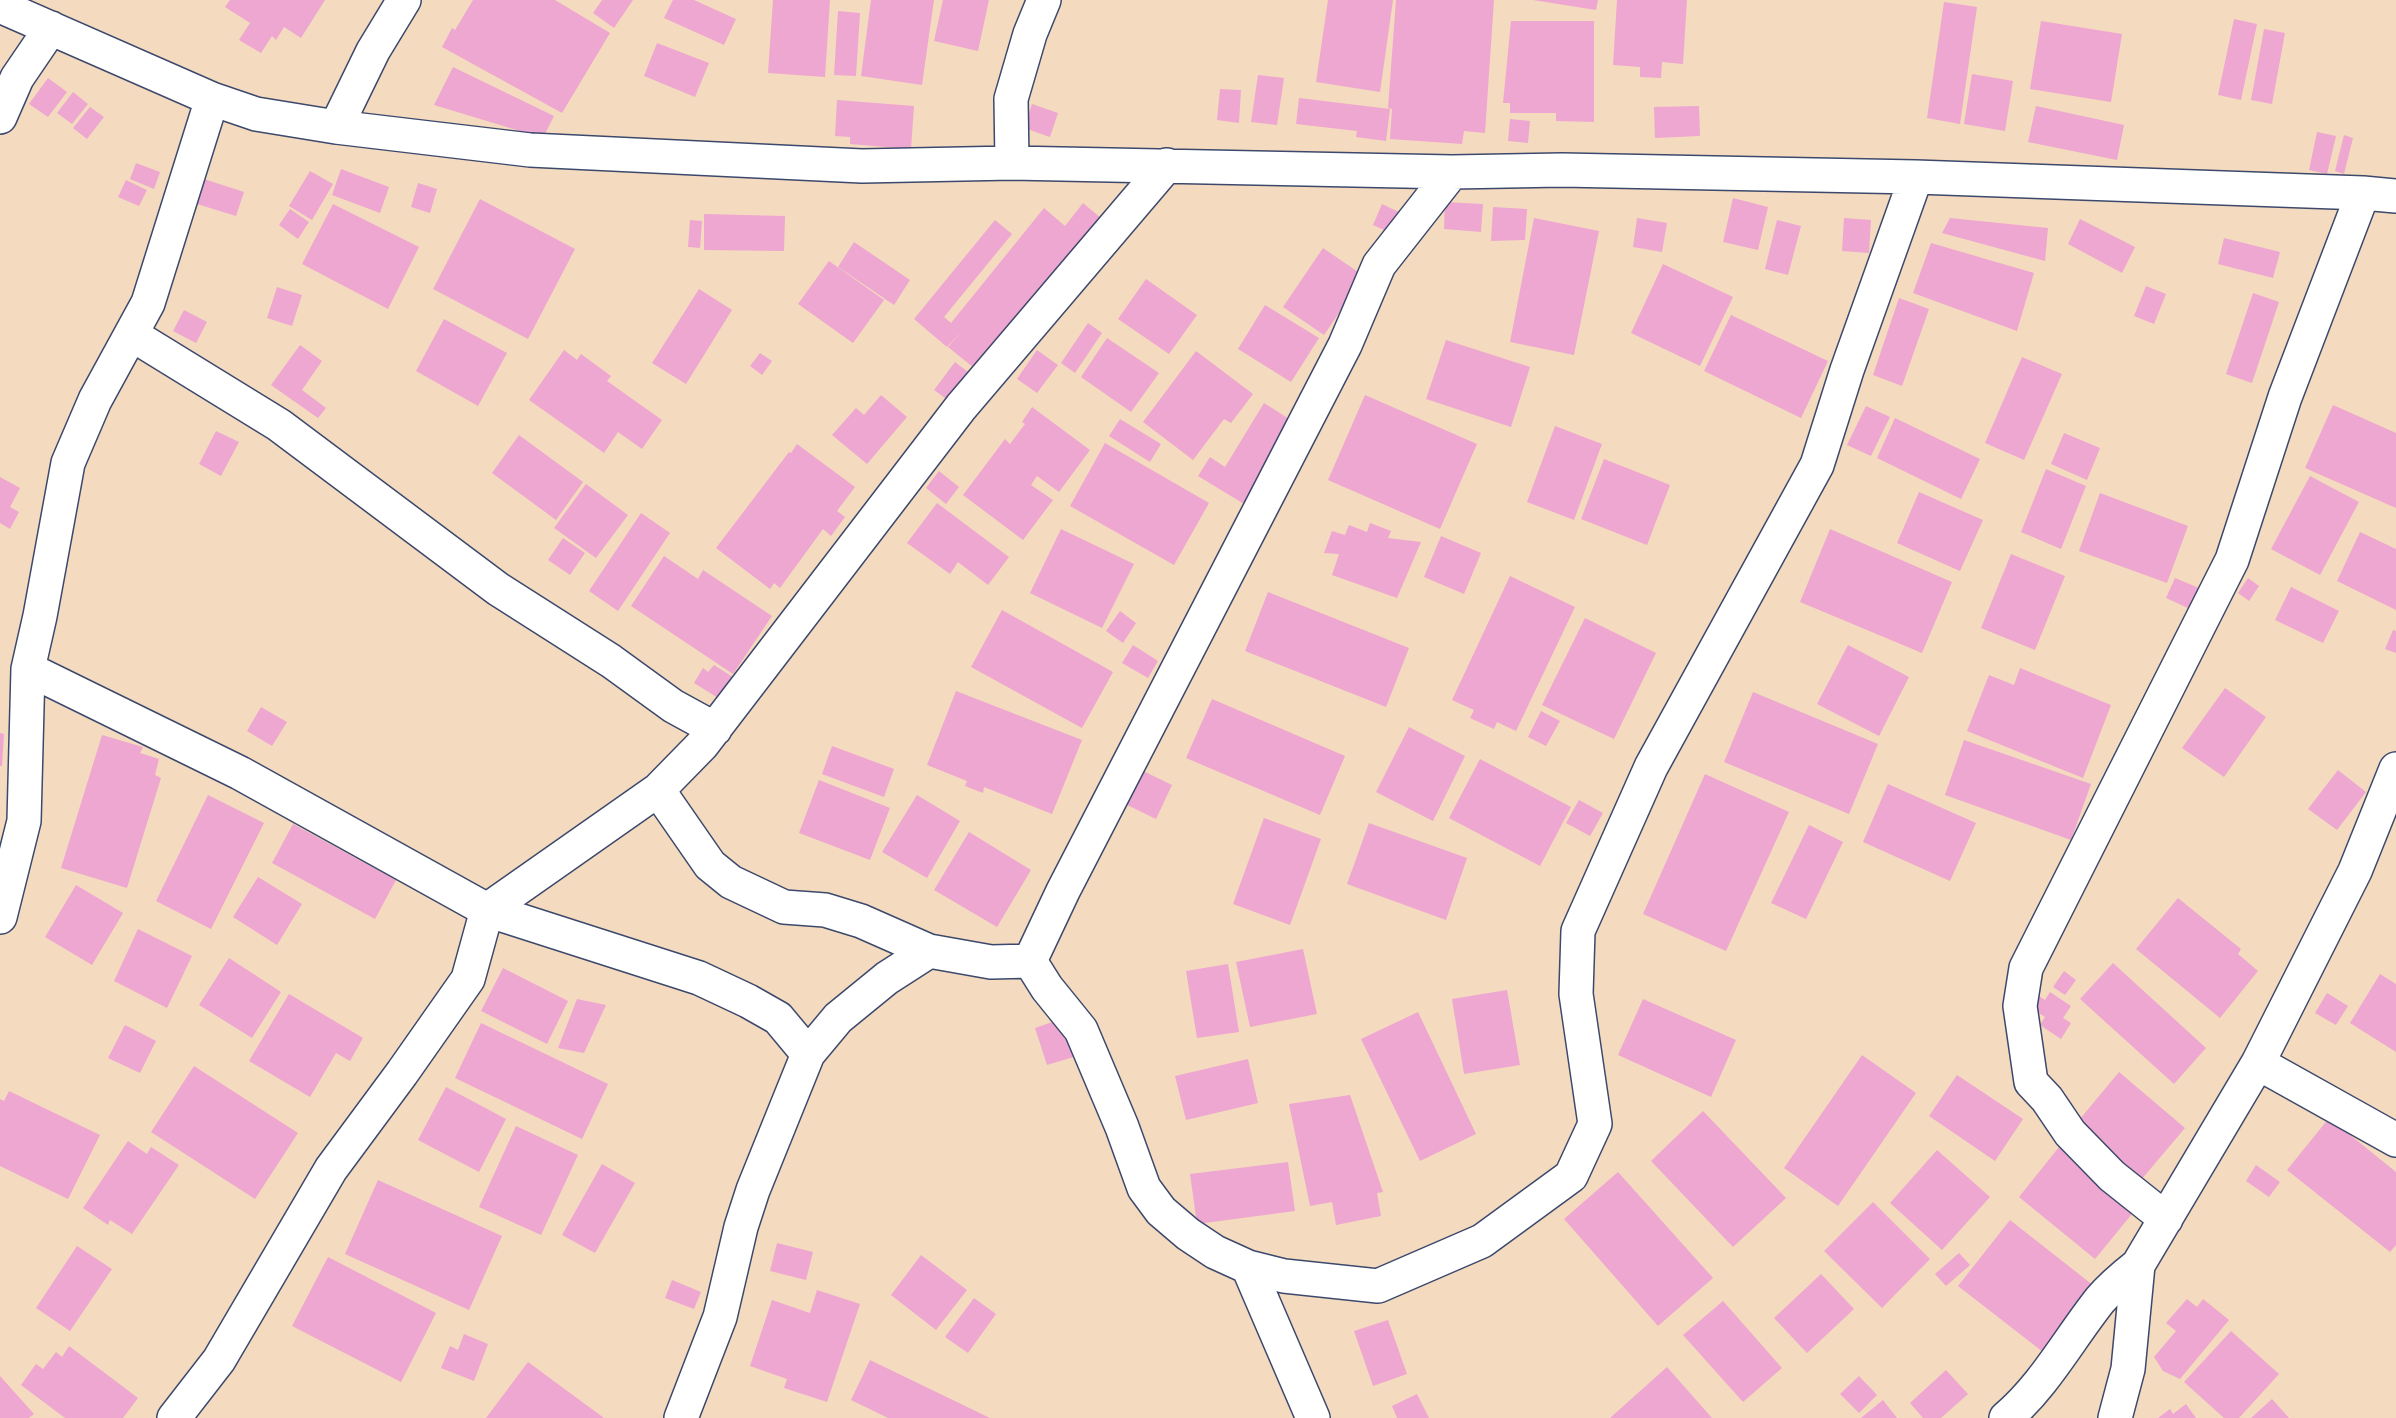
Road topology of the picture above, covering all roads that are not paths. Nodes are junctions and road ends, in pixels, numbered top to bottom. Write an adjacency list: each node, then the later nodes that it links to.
1 (1044, 0): 8 (street)
2 (396, 3): 7 (street)
3 (0, 6): 4 (street)
4 (51, 28): 5 (street); 6 (street)
5 (212, 99): 7 (street); 14 (street)
6 (0, 117)
7 (336, 127): 8 (street)
8 (1012, 163): 9 (street)
9 (1167, 165): 10 (street); 16 (street)
10 (1452, 172): 11 (street); 22 (street)
11 (1916, 177): 12 (street); 28 (street)
12 (2363, 193): 13 (street); 26 (street)
13 (2396, 196)
14 (131, 334): 15 (street); 16 (street)
15 (28, 669): 19 (street); 20 (street)
16 (715, 729): 18 (street)
17 (2396, 769): 24 (street)
18 (658, 790): 19 (street); 21 (street)
19 (488, 910): 23 (street); 29 (street)
20 (0, 917)
21 (929, 951): 22 (street); 23 (street)
22 (1030, 961): 28 (street)
23 (808, 1054): 30 (street)
24 (2258, 1063): 25 (street); 26 (street)
25 (2396, 1140)
26 (2166, 1219): 27 (street)
27 (2138, 1265): 32 (street); 33 (street)
28 (1248, 1267): 31 (street)
29 (174, 1418)
30 (681, 1418)
31 (1313, 1418)
32 (2006, 1418)
33 (2115, 1418)

